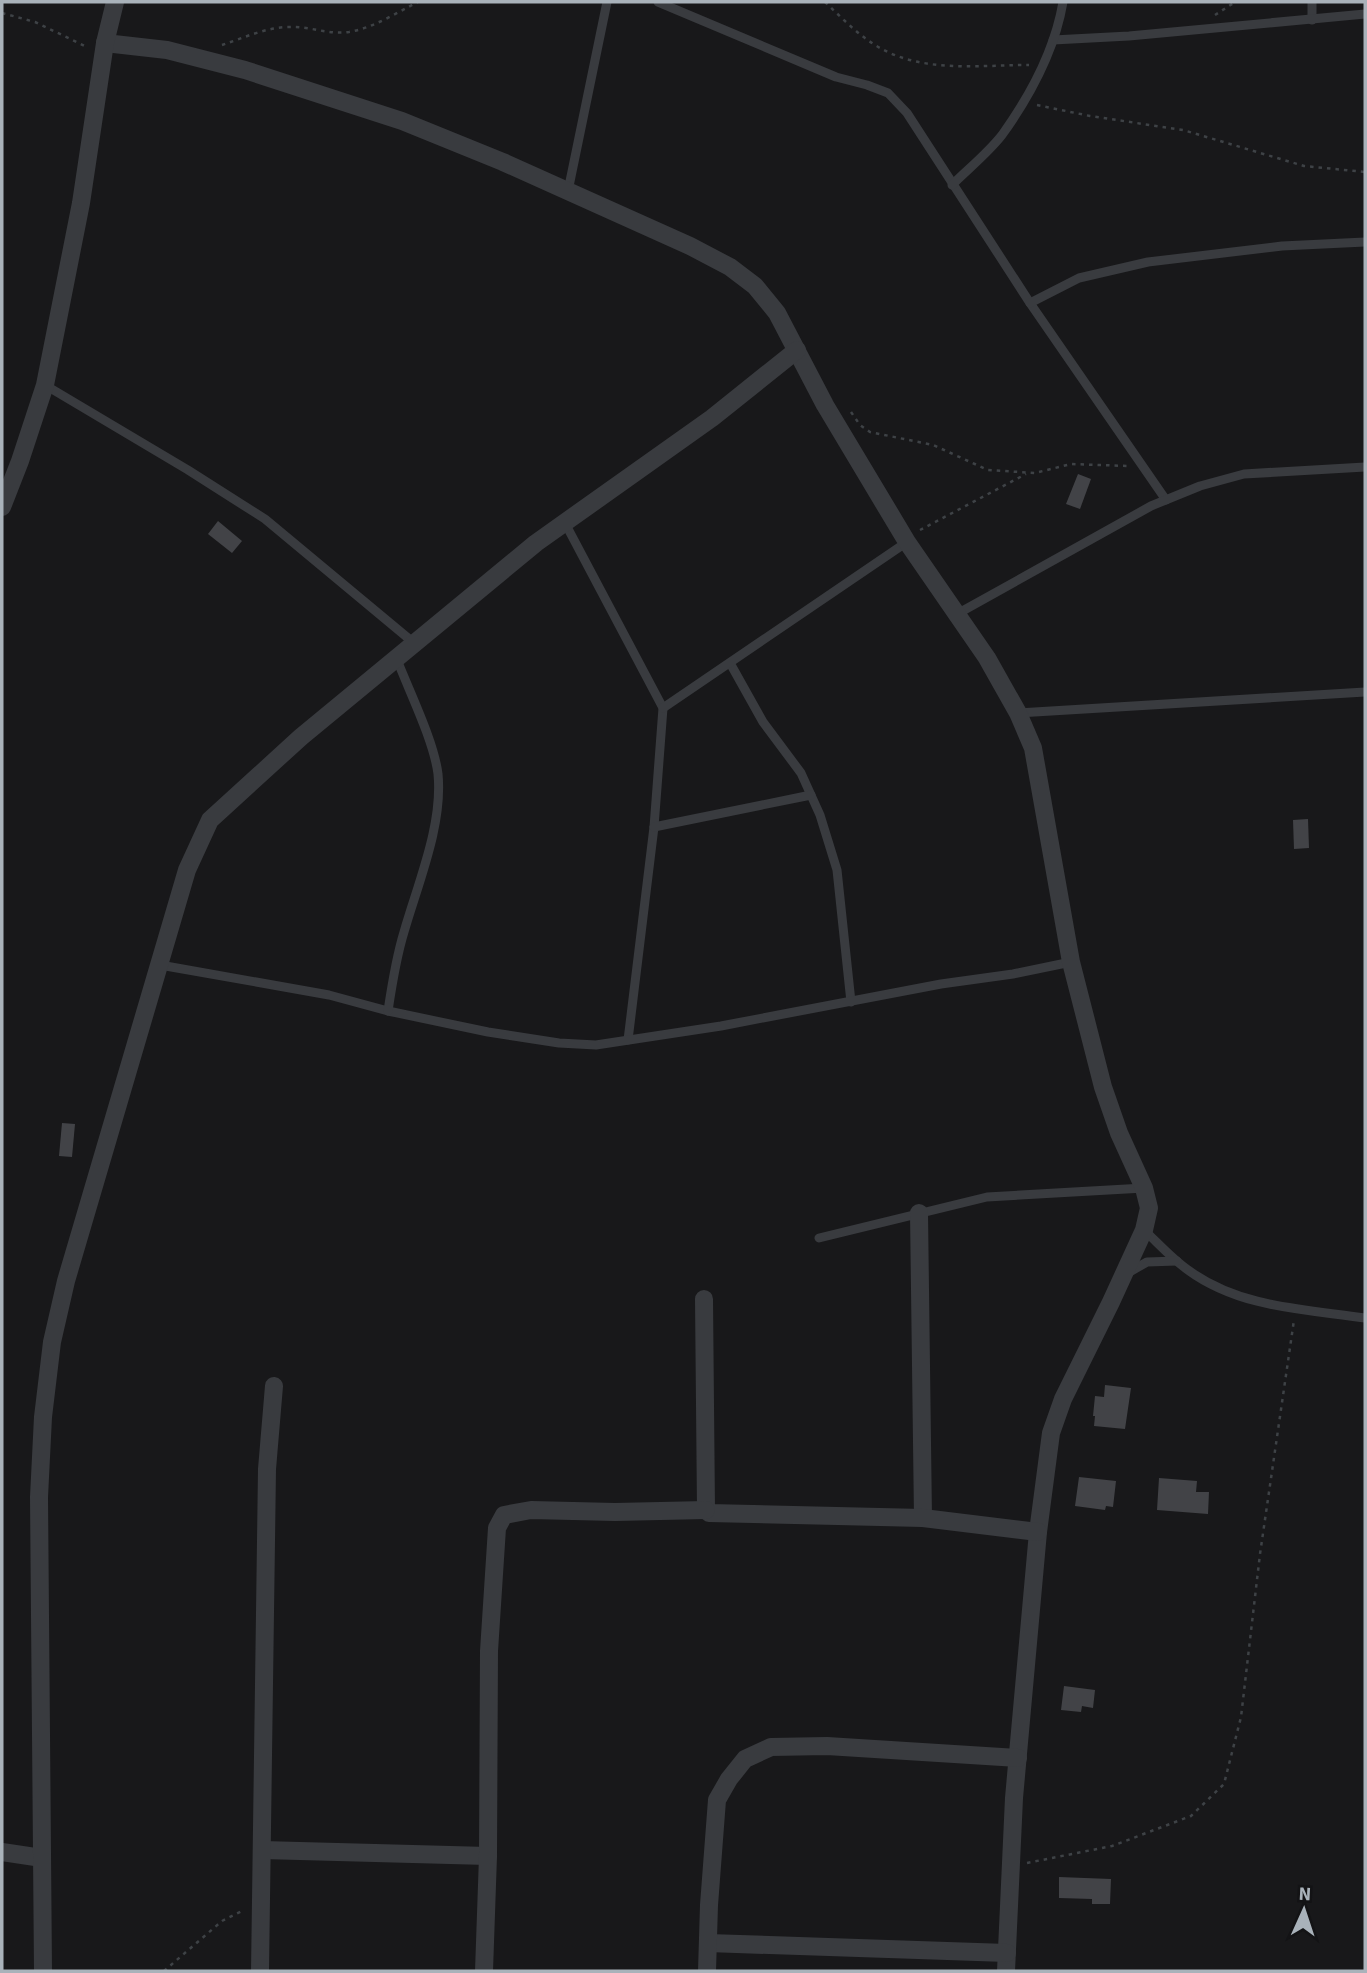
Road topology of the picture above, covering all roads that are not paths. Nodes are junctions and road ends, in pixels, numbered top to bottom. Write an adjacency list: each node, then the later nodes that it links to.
1 (115, 2): 9 (street)
2 (607, 2): 11 (lane)
3 (658, 2): 10 (lane)
4 (1063, 2): 8 (lane)
5 (1312, 2): 7 (lane)
6 (1365, 14): 7 (lane)
7 (1312, 19): 8 (lane)
8 (1053, 40): 10 (lane)
9 (105, 46): 11 (street); 15 (street)
10 (952, 185): 13 (lane)
11 (568, 191): 14 (street)
12 (1365, 242): 13 (lane)
13 (1030, 303): 17 (lane)
14 (797, 349): 19 (street); 20 (street)
15 (45, 385): 18 (street); 22 (lane)
16 (1365, 467): 17 (lane)
17 (1166, 500): 21 (lane)
18 (2, 508)
19 (565, 523): 22 (street); 26 (lane)
20 (906, 540): 21 (street); 24 (lane)
21 (957, 614): 27 (street)
22 (414, 643): 23 (street)
23 (396, 657): 31 (street); 33 (lane)
24 (730, 663): 26 (lane); 28 (lane)
25 (1365, 692): 27 (lane)
26 (663, 708): 29 (lane)
27 (1018, 713): 30 (street)
28 (811, 795): 29 (lane); 32 (lane)
29 (654, 827): 34 (lane)
30 (1071, 962): 32 (lane); 35 (street)
31 (160, 965): 33 (lane); 51 (street)
32 (851, 1002): 34 (lane)
33 (387, 1011): 34 (lane)
34 (628, 1040)
35 (1144, 1188): 36 (lane); 37 (street)
36 (919, 1213): 38 (lane); 45 (street)
37 (1144, 1230): 39 (lane); 40 (street)
38 (819, 1238)
39 (1177, 1261): 40 (lane); 42 (lane)
40 (1122, 1276): 46 (street)
41 (704, 1299): 44 (street)
42 (1365, 1318)
43 (274, 1386): 48 (street)
44 (706, 1510): 45 (street); 50 (street)
45 (923, 1518): 46 (street)
46 (1038, 1532): 47 (street)
47 (1018, 1758): 52 (street); 53 (street)
48 (262, 1850): 50 (street); 55 (street)
49 (2, 1852): 51 (street)
50 (488, 1856): 56 (street)
51 (42, 1858): 54 (street)
52 (708, 1943): 53 (street); 57 (street)
53 (1007, 1953): 58 (street)
54 (43, 1971)
55 (260, 1971)
56 (484, 1971)
57 (707, 1971)
58 (1006, 1971)

